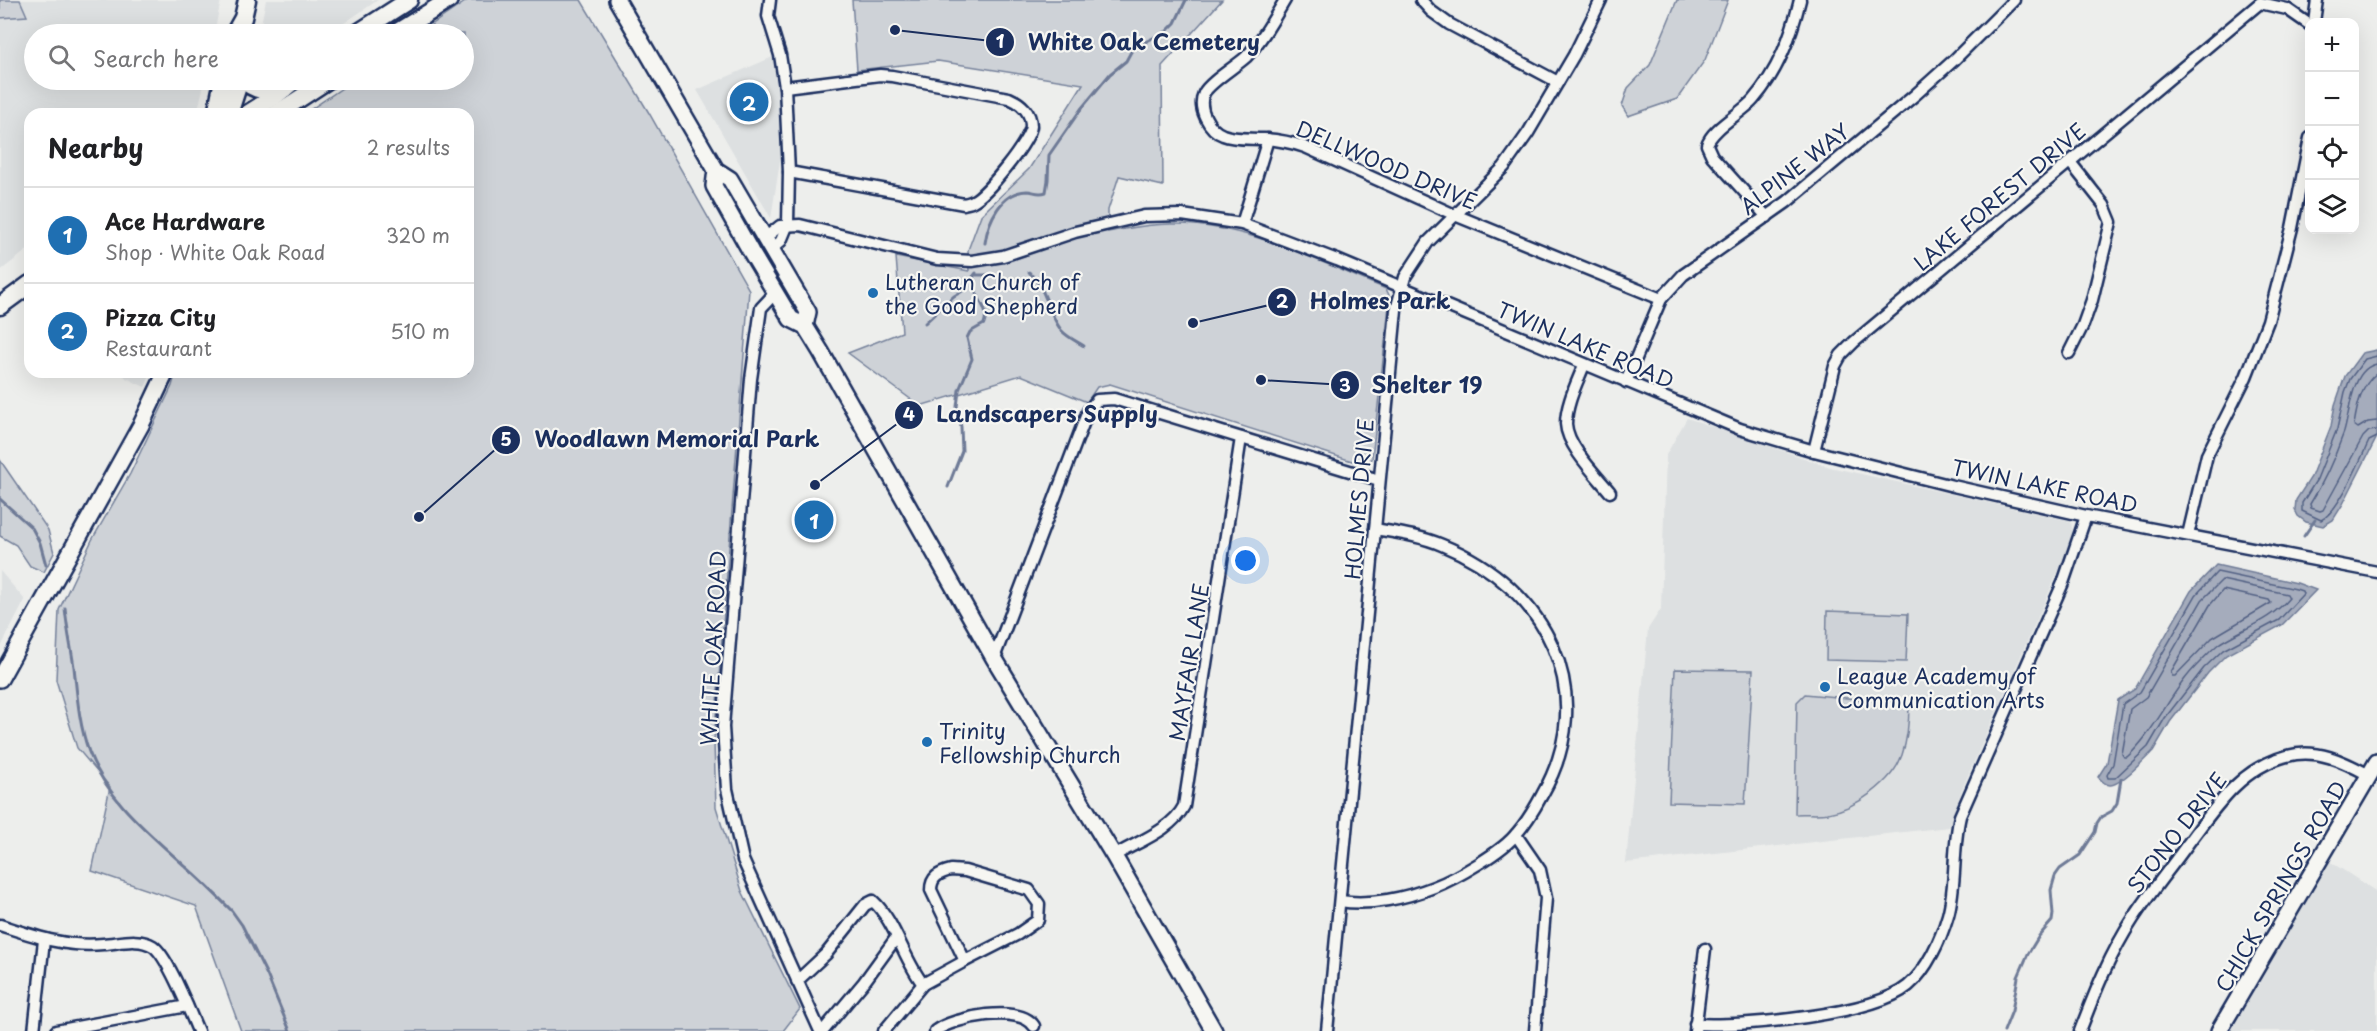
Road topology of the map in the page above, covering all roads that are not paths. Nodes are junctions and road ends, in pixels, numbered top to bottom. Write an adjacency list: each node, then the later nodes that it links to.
1 (247, 0): 15 (main road)
2 (409, 0): 16 (main road)
3 (450, 0): 17 (main road)
4 (617, 0): 33 (main road)
5 (770, 0): 19 (street)
6 (1285, 0): 30 (street, DELLWOOD DRIVE)
7 (1421, 0): 18 (street)
8 (1601, 0): 18 (street, HOLMES DRIVE)
9 (1800, 0): 36 (street)
10 (2014, 0): 36 (street, ALPINE WAY)
11 (2317, 0): 13 (street)
12 (2262, 2): 14 (street, LAKE FOREST DRIVE); 31 (street, LAKE FOREST DRIVE)
13 (2315, 18)
14 (2305, 22)
15 (245, 24)
16 (372, 24)
17 (410, 24)
18 (1558, 82): 35 (street, HOLMES DRIVE)
19 (785, 87): 34 (street); 34 (street)
20 (221, 90): 25 (main road)
21 (238, 90): 26 (main road)
22 (282, 90): 27 (main road)
23 (283, 90): 28 (main road)
24 (313, 90): 29 (main road)
25 (217, 108)
26 (231, 108)
27 (256, 108)
28 (266, 108)
29 (285, 108)
30 (1268, 139): 35 (street, DELLWOOD DRIVE); 38 (street)
31 (2070, 162): 46 (street); 51 (street, LAKE FOREST DRIVE)
32 (2305, 163): 56 (street)
33 (716, 170): 39 (main road); 42 (main road)
34 (789, 172): 37 (street)
35 (1455, 215): 40 (street, HOLMES DRIVE); 43 (street, DELLWOOD DRIVE)
36 (1767, 217): 43 (street, ALPINE WAY)
37 (788, 224): 38 (street, TWIN LAKE ROAD); 39 (street)
38 (1242, 224): 40 (street, TWIN LAKE ROAD)
39 (769, 243): 45 (main road)
40 (1401, 286): 47 (street, TWIN LAKE ROAD); 52 (street, HOLMES DRIVE)
41 (24, 288): 44 (main road)
42 (776, 292): 45 (main road); 69 (street, WHITE OAK ROAD)
43 (1661, 299): 49 (street, ALPINE WAY)
44 (0, 306)
45 (805, 326): 58 (main road)
46 (2069, 353)
47 (1584, 365): 49 (street, TWIN LAKE ROAD); 53 (street)
48 (163, 378): 59 (main road)
49 (1626, 382): 51 (street, TWIN LAKE ROAD)
50 (1241, 438): 52 (street); 58 (street); 62 (street, MAYFAIR LANE)
51 (1814, 451): 54 (street, TWIN LAKE ROAD)
52 (1379, 480): 55 (street, HOLMES DRIVE)
53 (1610, 492)
54 (2086, 516): 56 (street, TWIN LAKE ROAD); 73 (street)
55 (1375, 529): 61 (street); 63 (street, HOLMES DRIVE)
56 (2188, 535): 57 (street, TWIN LAKE ROAD)
57 (2377, 572)
58 (994, 658): 62 (main road)
59 (0, 679)
60 (2373, 768): 83 (street, STONO DRIVE); 84 (main road, CHICK SPRINGS ROAD)
61 (1516, 836): 63 (street); 82 (street)
62 (1114, 856): 80 (main road)
63 (1340, 901): 81 (street, HOLMES DRIVE)
64 (0, 925): 66 (street)
65 (896, 938): 69 (street); 70 (street); 77 (street)
66 (44, 940): 71 (street); 74 (street)
67 (1705, 949): 73 (street)
68 (965, 961): 68 (street); 70 (street)
69 (797, 981): 77 (street, WHITE OAK ROAD)
70 (922, 984): 78 (street)
71 (187, 1006): 75 (street); 76 (street)
72 (1034, 1026): 79 (street)
73 (1695, 1028)
74 (34, 1031)
75 (56, 1031)
76 (198, 1031)
77 (821, 1031)
78 (884, 1031)
79 (935, 1031)
80 (1214, 1031)
81 (1327, 1031)
82 (1535, 1031)
83 (2080, 1031)
84 (2219, 1031)

